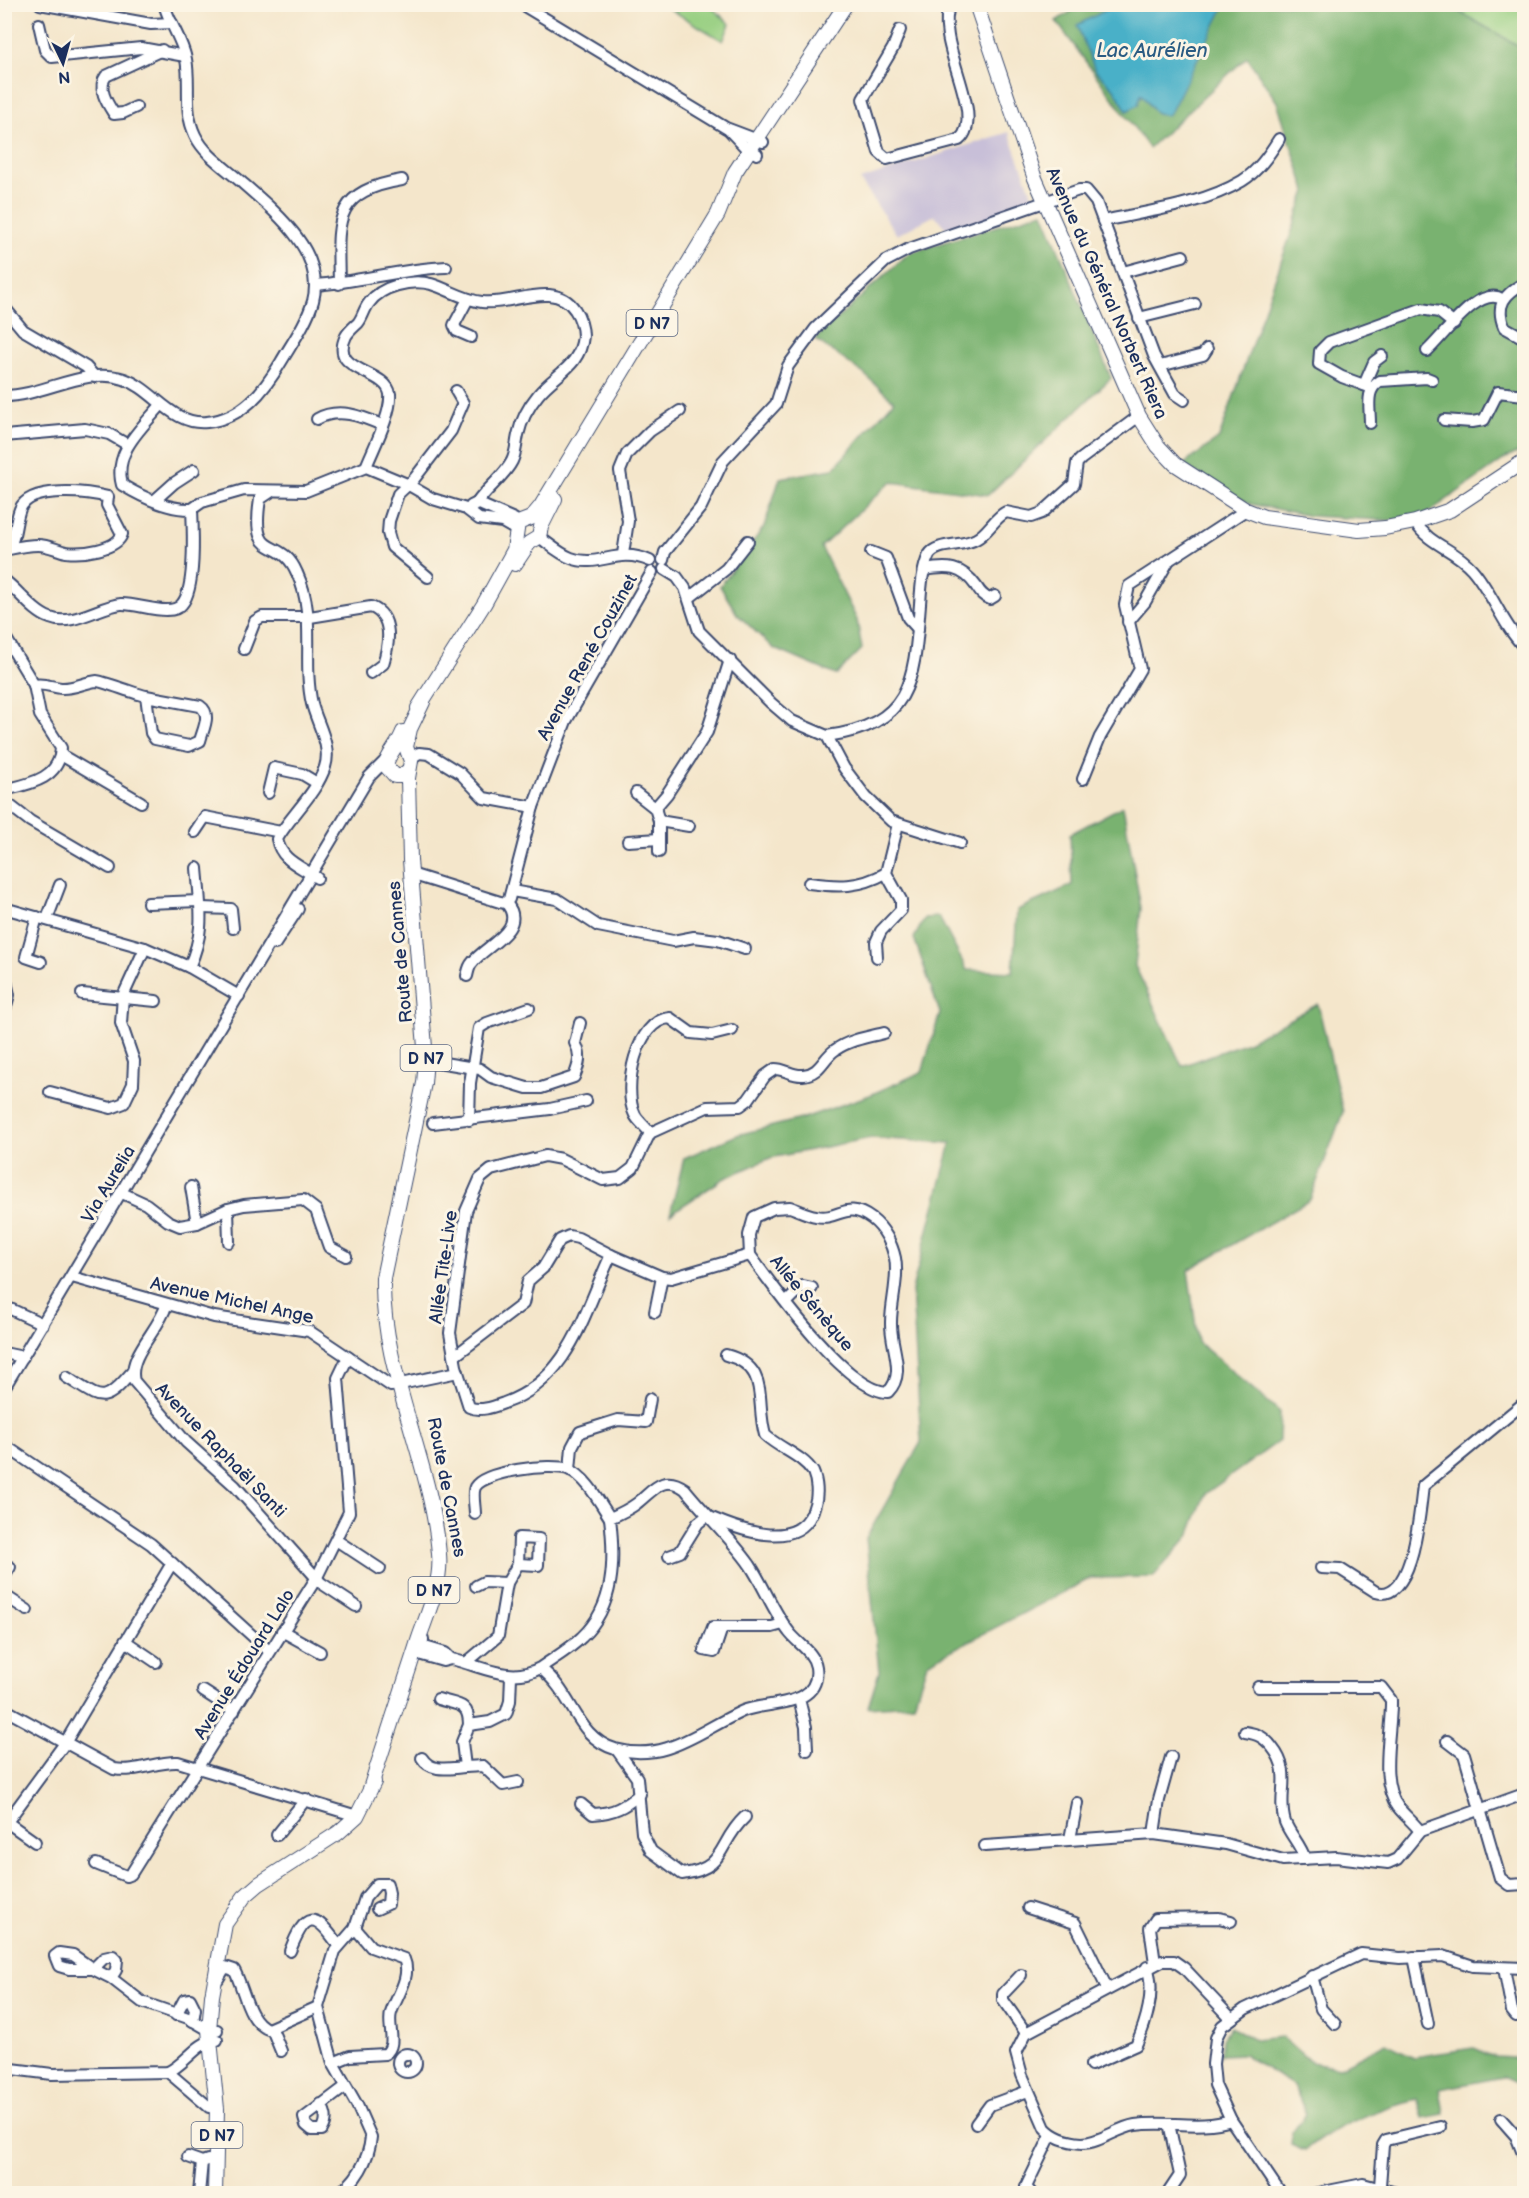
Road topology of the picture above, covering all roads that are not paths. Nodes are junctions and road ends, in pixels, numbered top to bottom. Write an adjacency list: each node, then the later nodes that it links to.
1 (40, 4): 7 (street)
2 (164, 4): 7 (street)
3 (521, 4): 14 (street)
4 (846, 4): 14 (main road, D N7)
5 (950, 4): 9 (street)
6 (976, 4): 16 (main road, Avenue du Général Norbert Riera)
7 (172, 23): 11 (street)
8 (39, 24): 10 (street)
9 (900, 30)
10 (162, 50): 11 (street); 12 (street)
11 (185, 56): 23 (street)
12 (136, 106)
13 (1279, 139): 17 (street)
14 (757, 146): 65 (main road, D N7)
15 (402, 180): 21 (street)
16 (1047, 203): 17 (street); 45 (main road, Avenue du Général Norbert Riera); 71 (street)
17 (1103, 221): 20 (street)
18 (1183, 256): 20 (street)
19 (446, 267): 21 (street)
20 (1123, 272): 28 (street)
21 (339, 284): 23 (street)
22 (1524, 284): 24 (street)
23 (315, 285): 43 (street)
24 (1502, 299): 29 (street); 31 (street)
25 (468, 300): 30 (street); 49 (street); 60 (street)
26 (1195, 304): 28 (street)
27 (4, 307): 36 (street)
28 (1139, 318): 35 (street)
29 (1454, 324): 33 (street); 38 (street)
30 (471, 337)
31 (1524, 338)
32 (1207, 349): 35 (street)
33 (1427, 351)
34 (1382, 356): 38 (street)
35 (1160, 366): 42 (street)
36 (95, 377): 41 (street); 43 (street)
37 (1432, 380): 38 (street)
38 (1368, 386): 48 (street)
39 (456, 391): 55 (street)
40 (1524, 395): 47 (street)
41 (4, 396)
42 (1184, 400)
43 (162, 405): 51 (street)
44 (680, 411): 69 (street)
45 (1139, 416): 63 (main road, Avenue du Général Norbert Riera); 73 (street)
46 (317, 419): 49 (street)
47 (1444, 420)
48 (1370, 423)
49 (382, 425): 53 (street)
50 (4, 436): 51 (street)
51 (128, 445): 56 (street)
52 (1524, 461): 64 (main road, Avenue du Général Norbert Riera)
53 (366, 467): 55 (street); 57 (street)
54 (194, 470): 59 (street)
55 (407, 484): 62 (street); 74 (street)
56 (122, 485): 58 (street); 59 (street)
57 (257, 495): 61 (street); 78 (street)
58 (108, 497): 67 (street); 67 (street)
59 (155, 500): 61 (street)
60 (477, 503): 62 (street); 65 (street)
61 (192, 509): 75 (street)
62 (466, 509): 65 (street)
63 (1246, 510): 64 (main road, Avenue du Général Norbert Riera); 70 (street)
64 (1415, 522): 82 (street)
65 (528, 530): 69 (street); 92 (main road, D N7)
66 (748, 541): 77 (street)
67 (7, 551)
68 (871, 552): 80 (street)
69 (623, 554): 72 (street)
70 (1170, 559): 79 (street); 79 (street)
71 (663, 565): 72 (street); 77 (street)
72 (651, 566): 100 (street, Avenue René Couzinet)
73 (925, 570): 76 (street); 80 (street)
74 (428, 577)
75 (4, 580)
76 (995, 596)
77 (689, 598): 84 (street)
78 (310, 617): 83 (street); 86 (street); 94 (street)
79 (1128, 622): 93 (street)
80 (918, 628): 90 (street)
81 (4, 635): 88 (street)
82 (1524, 646)
83 (244, 649)
84 (730, 660): 85 (street); 87 (street)
85 (742, 672): 87 (street); 90 (street)
86 (371, 674)
87 (725, 682): 101 (street)
88 (34, 685): 89 (street); 91 (street)
89 (146, 696): 89 (street)
90 (827, 736): 103 (street)
91 (61, 755): 95 (street); 99 (street)
92 (399, 763): 100 (street); 111 (main road, Route de Cannes / D N7); 115 (street, Via Aurelia)
93 (1083, 779)
94 (317, 783): 96 (street); 106 (street)
95 (4, 790)
96 (268, 793)
97 (636, 793): 101 (street)
98 (4, 801): 112 (street)
99 (141, 802)
100 (533, 807): 118 (street, Avenue René Couzinet)
101 (655, 808): 102 (street)
102 (659, 821): 104 (street); 107 (street)
103 (898, 824): 109 (street); 114 (street)
104 (689, 826)
105 (195, 832): 106 (street)
106 (281, 832): 115 (street)
107 (659, 839): 108 (street); 110 (street)
108 (628, 841)
109 (960, 843)
110 (659, 852)
111 (411, 867): 120 (street); 141 (main road, Route de Cannes / D N7)
112 (110, 868)
113 (197, 868): 121 (street)
114 (886, 873): 116 (street); 127 (street)
115 (314, 876): 134 (street, Via Aurelia)
116 (809, 883)
117 (60, 885): 123 (street)
118 (512, 891): 120 (street, Avenue René Couzinet); 126 (street)
119 (148, 903): 121 (street)
120 (506, 903): 131 (street)
121 (200, 904): 124 (street); 129 (street)
122 (4, 908): 123 (street)
123 (42, 918): 125 (street); 128 (street)
124 (233, 928)
125 (145, 948): 129 (street); 133 (street)
126 (745, 949)
127 (877, 957)
128 (41, 962)
129 (189, 967): 134 (street)
130 (4, 972): 137 (street)
131 (467, 976)
132 (81, 994): 133 (street)
133 (123, 996): 135 (street); 143 (street)
134 (239, 996): 149 (street, Via Aurelia)
135 (156, 1001)
136 (529, 1008): 142 (street)
137 (4, 1013)
138 (580, 1023): 142 (street)
139 (732, 1030): 147 (street)
140 (884, 1033): 147 (street)
141 (426, 1059): 142 (street); 153 (main road, Route de Cannes / D N7)
142 (472, 1068): 145 (street)
143 (50, 1092)
144 (586, 1101): 145 (street)
145 (469, 1120): 146 (street)
146 (434, 1123)
147 (650, 1133): 169 (street, Allée Tite-Live)
148 (191, 1187): 151 (street)
149 (122, 1193): 151 (street); 157 (street, Via Aurelia)
150 (228, 1209): 151 (street); 152 (street); 156 (street)
151 (197, 1223)
152 (229, 1242)
153 (389, 1253): 172 (main road, Route de Cannes / D N7); 172 (main road, Route de Cannes / D N7)
154 (611, 1255): 158 (street); 169 (street); 169 (street, Allée Tite-Live)
155 (750, 1255): 158 (street); 160 (street, Allée Sénèque); 160 (street, Allée Sénèque)
156 (346, 1256)
157 (72, 1277): 162 (street, Avenue Michel Ange); 164 (street, Via Aurelia)
158 (662, 1277): 163 (street)
159 (812, 1288): 160 (street)
160 (787, 1302)
161 (4, 1306): 164 (street)
162 (166, 1306): 168 (street, Avenue Michel Ange); 170 (street)
163 (655, 1312)
164 (43, 1324): 167 (street, Via Aurelia)
165 (4, 1353): 167 (street)
166 (726, 1355): 179 (street)
167 (23, 1357): 173 (street, Via Aurelia)
168 (348, 1357): 172 (street, Avenue Michel Ange); 181 (street, Avenue Édouard Lalo)
169 (457, 1364): 172 (street, Avenue Michel Ange)
170 (132, 1372): 171 (street); 187 (street, Avenue Raphaël Santi)
171 (66, 1377)
172 (403, 1380): 199 (main road, Route de Cannes / D N7); 199 (main road, Route de Cannes / D N7)
173 (4, 1388)
174 (650, 1399): 177 (street)
175 (1524, 1403): 185 (street)
176 (4, 1446): 183 (street)
177 (570, 1470): 178 (street); 180 (street)
178 (475, 1514)
179 (707, 1516): 180 (street); 182 (street); 193 (street)
180 (610, 1518): 202 (street)
181 (336, 1540): 186 (street); 187 (street, Avenue Édouard Lalo)
182 (669, 1556)
183 (172, 1563): 196 (street); 197 (street)
184 (518, 1564): 188 (street)
185 (1321, 1568)
186 (380, 1569)
187 (317, 1577): 191 (street, Avenue Raphaël Santi); 195 (street, Avenue Édouard Lalo)
188 (507, 1583): 189 (street); 201 (street)
189 (476, 1586)
190 (4, 1595): 192 (street)
191 (356, 1606)
192 (27, 1610)
193 (783, 1624): 194 (street); 206 (street)
194 (722, 1628)
195 (282, 1631): 197 (street, Avenue Édouard Lalo); 198 (street)
196 (125, 1641): 200 (street); 213 (street)
197 (270, 1651): 209 (street, Avenue Édouard Lalo)
198 (320, 1652)
199 (420, 1654): 201 (street); 227 (main road, Route de Cannes / D N7)
200 (156, 1662)
201 (467, 1662): 203 (street)
202 (540, 1668): 203 (street); 214 (street)
203 (511, 1676): 210 (street)
204 (1258, 1687): 230 (street)
205 (203, 1691): 209 (street)
206 (799, 1699): 214 (street); 215 (street)
207 (438, 1700): 210 (street)
208 (4, 1709): 213 (street)
209 (234, 1711): 219 (street, Avenue Édouard Lalo)
210 (469, 1725): 218 (street)
211 (1245, 1732): 236 (street)
212 (1448, 1741): 226 (street)
213 (65, 1743): 219 (street); 229 (street)
214 (617, 1750): 221 (street)
215 (807, 1750)
216 (1171, 1757): 231 (street)
217 (422, 1758): 218 (street)
218 (465, 1767): 220 (street)
219 (200, 1768): 223 (street); 237 (street, Avenue Édouard Lalo)
220 (518, 1782)
221 (640, 1794): 225 (street); 228 (street)
222 (1524, 1794): 226 (street)
223 (306, 1799): 227 (street); 232 (street)
224 (1077, 1803): 233 (street)
225 (581, 1804)
226 (1479, 1809): 230 (street); 239 (street)
227 (357, 1815): 238 (main road, Route de Cannes / D N7)
228 (745, 1817)
229 (6, 1821): 234 (street)
230 (1420, 1831): 236 (street)
231 (1154, 1834): 233 (street); 236 (street)
232 (277, 1835)
233 (1070, 1839): 235 (street)
234 (35, 1842)
235 (985, 1846)
236 (1305, 1859)
237 (96, 1864)
238 (278, 1873): 244 (main road, Route de Cannes / D N7); 251 (main road, Route de Cannes / D N7)
239 (1524, 1884)
240 (1028, 1908): 255 (street)
241 (377, 1909): 243 (street)
242 (1231, 1921): 248 (street)
243 (355, 1928): 245 (street); 268 (street)
244 (222, 1935): 251 (street); 256 (main road, Route de Cannes / D N7)
245 (338, 1945): 246 (street); 257 (street)
246 (290, 1951)
247 (1414, 1957): 249 (street); 253 (street); 262 (street)
248 (1151, 1965): 255 (street); 260 (street); 271 (street)
249 (1504, 1968): 250 (street); 259 (street)
250 (1524, 1968)
251 (222, 1973): 256 (street); 264 (street); 266 (main road, Route de Cannes / D N7)
252 (1021, 1975): 265 (street)
253 (1312, 1976): 260 (street); 263 (street)
254 (111, 1978): 254 (street); 258 (street)
255 (1107, 1988): 265 (street)
256 (213, 1989): 266 (main road, Route de Cannes / D N7)
257 (318, 2007): 264 (street); 270 (street)
258 (176, 2015): 261 (street); 261 (street)
259 (1516, 2016)
260 (1231, 2018): 279 (street)
261 (193, 2021): 266 (street)
262 (1428, 2024)
263 (1335, 2025)
264 (272, 2029): 267 (street)
265 (1026, 2033): 275 (street)
266 (211, 2034): 273 (street); 277 (main road, Route de Cannes / D N7)
267 (281, 2051)
268 (389, 2051): 269 (street); 270 (street)
269 (398, 2058)
270 (333, 2063): 274 (street)
271 (1091, 2066)
272 (4, 2068): 273 (street)
273 (168, 2072): 277 (street)
274 (345, 2087): 276 (street); 291 (street)
275 (1028, 2091): 280 (street); 283 (street)
276 (321, 2104)
277 (217, 2109): 286 (main road, Route de Cannes / D N7)
278 (1501, 2119): 284 (street)
279 (1231, 2120): 281 (street); 294 (street)
280 (976, 2124)
281 (1169, 2124): 283 (street); 293 (street)
282 (1440, 2127): 288 (street)
283 (1051, 2135): 292 (street)
284 (1524, 2156)
285 (188, 2157): 287 (street)
286 (217, 2159): 287 (street); 290 (main road, Route de Cannes / D N7)
287 (202, 2162): 289 (street)
288 (1385, 2190): 295 (street); 296 (street)
289 (199, 2193)
290 (214, 2193)
291 (336, 2193)
292 (1032, 2193)
293 (1168, 2193)
294 (1281, 2193)
295 (1313, 2193)
296 (1400, 2193)

